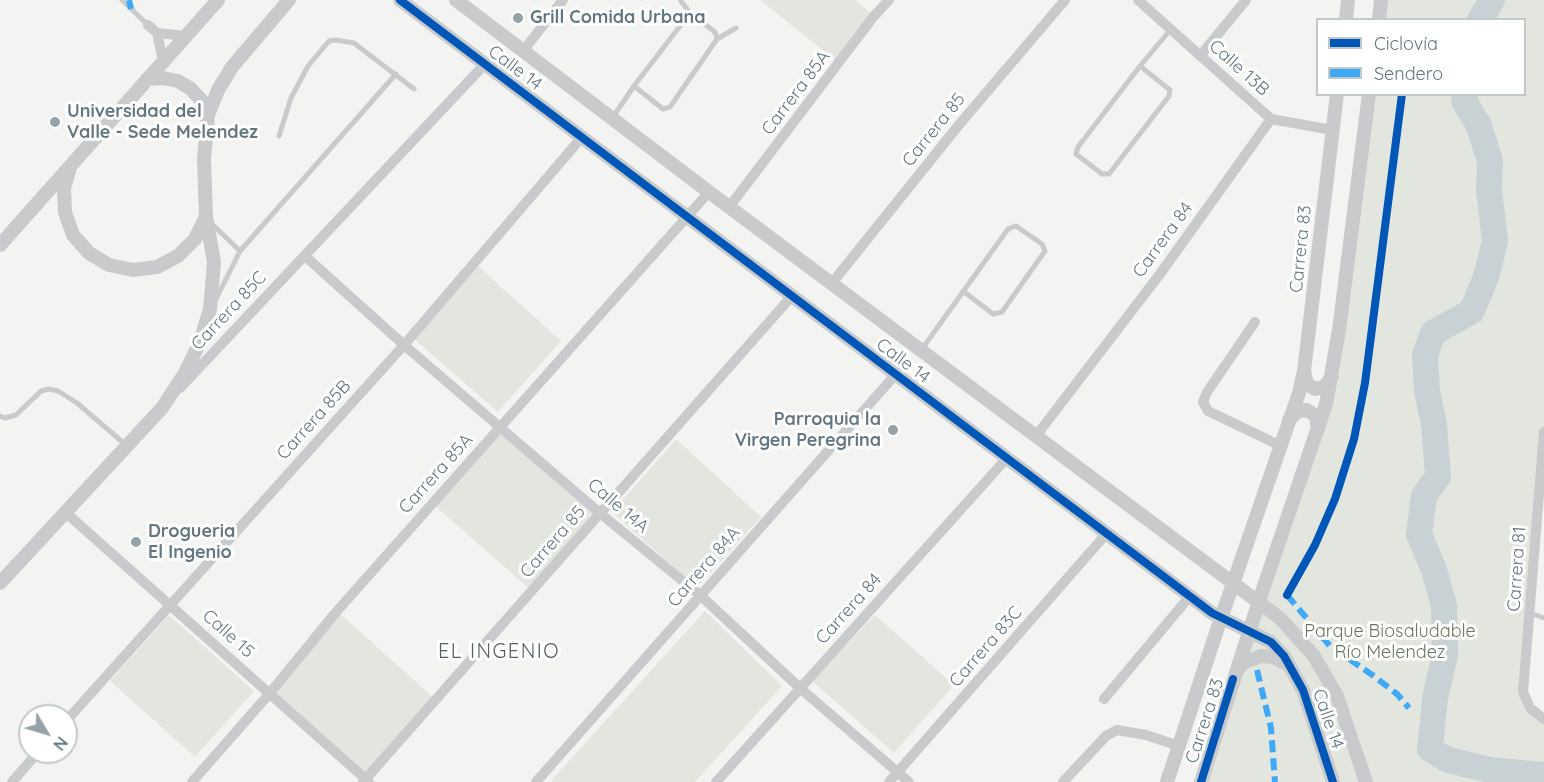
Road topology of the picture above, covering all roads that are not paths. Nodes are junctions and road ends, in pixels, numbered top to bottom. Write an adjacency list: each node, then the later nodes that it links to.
1 (122, 0): 17 (lane)
2 (218, 0): 21 (street)
3 (289, 0): 34 (street)
4 (400, 0): 26 (street, Calle 14)
5 (456, 0): 23 (street, Calle 14)
6 (563, 0): 23 (street)
7 (889, 0): 42 (street, Carrera 85A)
8 (1065, 0): 48 (street, Carrera 85)
9 (1138, 0): 19 (street, Calle 13B)
10 (1246, 0): 24 (street)
11 (1348, 0): 15 (street)
12 (1381, 0): 16 (street)
13 (681, 1): 14 (lane)
14 (690, 13): 22 (lane); 30 (lane)
15 (1346, 18)
16 (1379, 18)
17 (148, 24): 20 (street)
18 (736, 28): 22 (lane)
19 (1171, 29): 24 (street, Calle 13B); 27 (lane)
20 (157, 33): 21 (street); 25 (street)
21 (186, 36): 25 (street)
22 (717, 39): 30 (lane)
23 (523, 51): 35 (street, Calle 14)
24 (1200, 56): 36 (street, Calle 13B)
25 (163, 61): 29 (street)
26 (485, 64): 39 (street, Calle 14); 47 (street, Carrera 85C)
27 (1140, 66): 27 (lane)
28 (396, 74): 31 (lane); 38 (lane); 46 (lane)
29 (147, 79): 34 (street); 40 (street)
30 (634, 86): 35 (lane)
31 (414, 89)
32 (1337, 96): 37 (street, Carrera 83)
33 (1369, 96): 57 (street, Carrera 83)
34 (208, 115): 43 (street)
35 (612, 118): 41 (street, Calle 14)
36 (1271, 119): 37 (street, Calle 13B); 64 (street, Carrera 84)
37 (1332, 130): 55 (street, Carrera 83)
38 (279, 136)
39 (582, 137): 44 (street, Calle 14); 53 (street, Carrera 85B)
40 (71, 165): 43 (street); 45 (street)
41 (709, 192): 42 (street, Calle 14); 44 (street, Carrera 85A)
42 (730, 206): 48 (street, Calle 14)
43 (206, 217): 46 (lane); 51 (street)
44 (686, 217): 50 (street, Calle 14); 61 (street, Carrera 85A)
45 (0, 245)
46 (240, 251): 51 (lane)
47 (305, 256): 53 (street, Calle 14A); 58 (street, Carrera 85C)
48 (832, 283): 54 (street, Calle 14)
49 (963, 291): 49 (lane); 54 (lane)
50 (791, 297): 56 (street, Calle 14); 69 (street, Carrera 85)
51 (210, 309): 58 (street)
52 (1255, 322): 66 (street)
53 (404, 345): 61 (street, Calle 14A); 76 (street, Carrera 85B)
54 (921, 350): 64 (street, Calle 14)
55 (1304, 371): 57 (street); 60 (street, Carrera 83)
56 (896, 374): 67 (street, Calle 14); 73 (street, Carrera 84A)
57 (1332, 377): 62 (street, Carrera 83)
58 (162, 408): 65 (street, Carrera 85C)
59 (0, 416): 65 (lane)
60 (1289, 420): 62 (street); 66 (street, Carrera 83)
61 (501, 426): 69 (street, Calle 14A); 84 (street, Carrera 85A)
62 (1318, 431): 75 (street, Carrera 83)
63 (1544, 432): 77 (street, Carrera 81)
64 (1036, 436): 72 (street, Calle 14)
65 (126, 445): 68 (street, Carrera 85C)
66 (1281, 446): 72 (street, Carrera 83)
67 (1007, 458): 70 (street, Calle 14); 83 (street, Carrera 84)
68 (65, 512): 71 (street, Carrera 85C); 76 (street, Calle 15)
69 (601, 514): 73 (street, Calle 14A); 91 (street, Carrera 85)
70 (1107, 533): 74 (street, Calle 14); 90 (street, Carrera 83C)
71 (0, 583)
72 (1233, 584): 75 (street, Calle 14); 78 (street, Carrera 83)
73 (701, 596): 83 (street, Calle 14A); 94 (street, Carrera 84A)
74 (1190, 596): 78 (street, Calle 14); 85 (street)
75 (1259, 602): 80 (street, Carrera 83); 102 (street, Calle 14)
76 (169, 604): 84 (street, Calle 15); 86 (street, Carrera 85B)
77 (1530, 613): 79 (lane); 87 (street, Carrera 81)
78 (1221, 618): 80 (street, Calle 14); 88 (street, Carrera 83)
79 (1544, 618)
80 (1250, 631): 81 (street, Calle 14); 82 (street, Carrera 83)
81 (1290, 666): 82 (street); 101 (street, Calle 14)
82 (1237, 670): 100 (street, Carrera 83)
83 (800, 688): 90 (street, Calle 14A); 95 (street, Carrera 84)
84 (270, 693): 91 (street, Calle 15); 93 (street, Carrera 85A)
85 (1104, 699)
86 (78, 707)
87 (1544, 719)
88 (1179, 746): 98 (street); 99 (street, Carrera 83)
89 (28, 764): 92 (street)
90 (898, 772): 96 (street, Carrera 83C); 97 (street, Calle 14A)
91 (366, 781)
92 (12, 782)
93 (192, 782)
94 (536, 782)
95 (716, 782)
96 (890, 782)
97 (909, 782)
98 (1063, 782)
99 (1167, 782)
100 (1201, 782)
101 (1333, 782)
102 (1366, 782)

